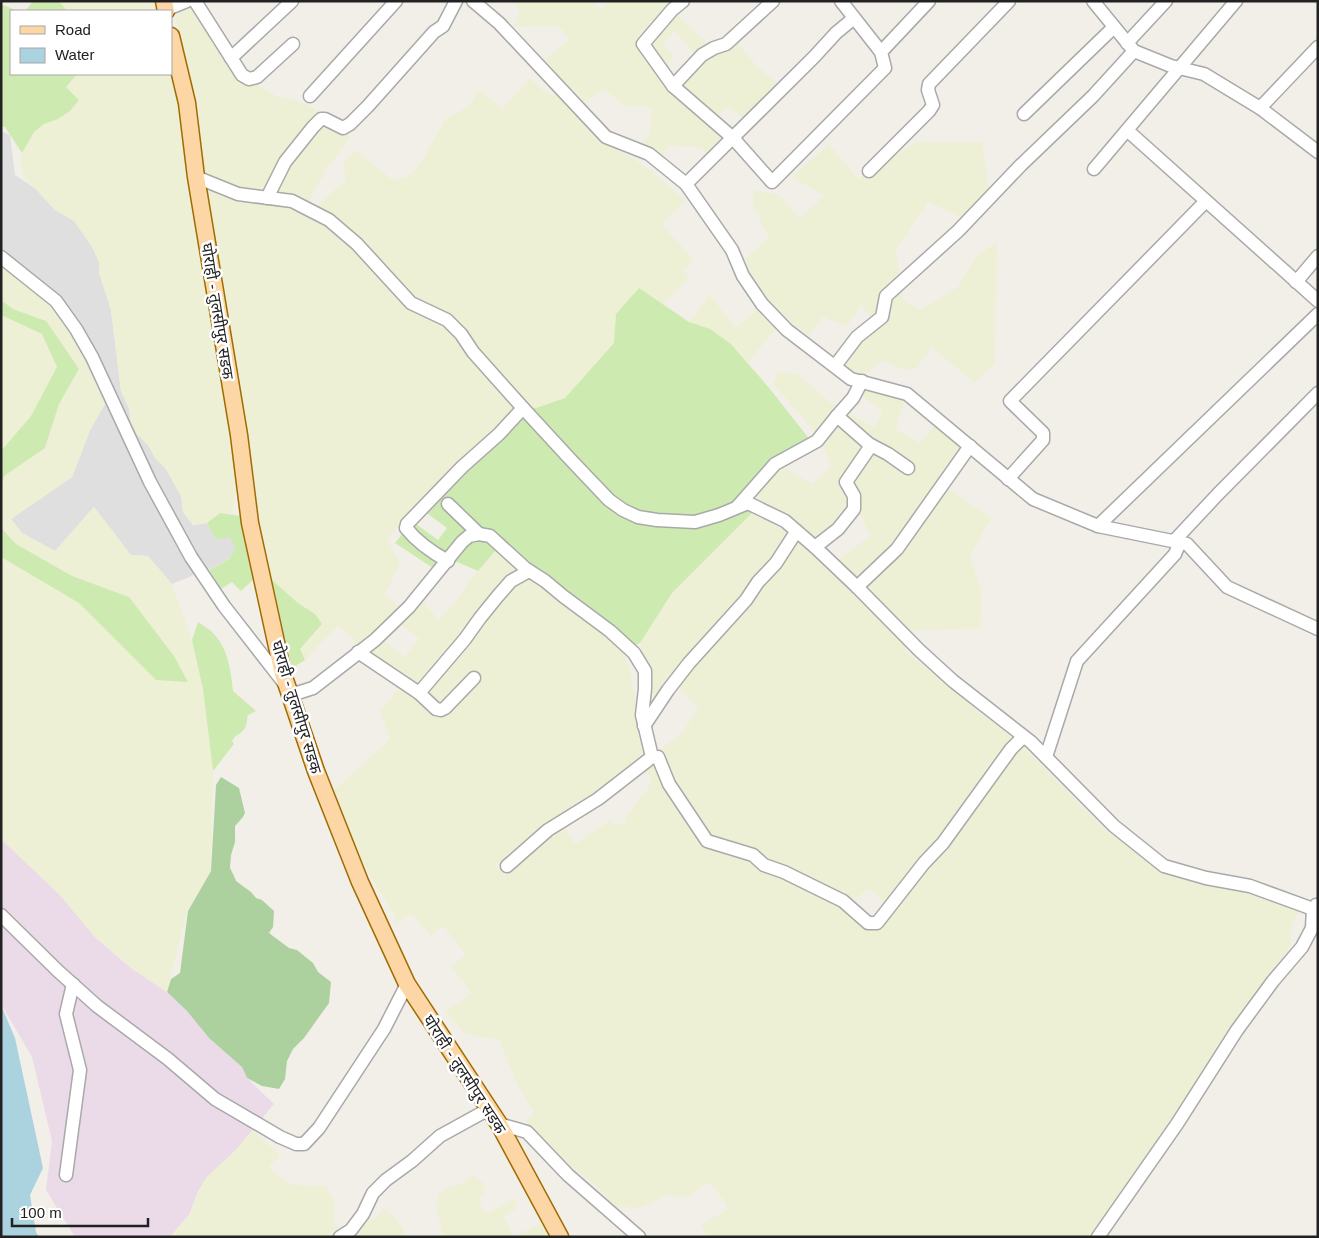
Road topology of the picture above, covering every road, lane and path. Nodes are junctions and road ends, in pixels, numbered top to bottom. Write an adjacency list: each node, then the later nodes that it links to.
1 (187, 1): 15 (street)
2 (195, 1): 23 (street)
3 (292, 1): 23 (street)
4 (396, 1): 26 (street)
5 (456, 1): 36 (street)
6 (473, 1): 35 (street)
7 (683, 1): 25 (street)
8 (773, 1): 25 (street)
9 (841, 1): 16 (street)
10 (929, 1): 22 (street)
11 (1009, 1): 33 (street)
12 (1093, 1): 17 (street)
13 (1166, 1): 20 (street)
14 (1236, 1): 24 (street)
15 (165, 7)
16 (854, 18): 22 (street); 30 (street)
17 (1114, 26): 20 (street); 28 (street)
18 (172, 40): 34 (main road, घोराही - तुलसीपुर सडक)
19 (293, 44): 23 (street)
20 (1130, 47): 24 (street); 43 (street)
21 (1318, 47): 27 (street)
22 (881, 52): 30 (street)
23 (231, 58)
24 (1180, 68): 27 (street); 29 (street)
25 (673, 86): 30 (street)
26 (310, 96)
27 (1260, 108): 31 (street)
28 (1024, 114)
29 (1128, 131): 32 (street); 37 (street)
30 (733, 138): 35 (street)
31 (1318, 152)
32 (1094, 169)
33 (869, 171)
34 (196, 177): 36 (street); 65 (main road, घोराही - तुलसीपुर सडक)
35 (686, 184): 43 (street)
36 (267, 198): 46 (street)
37 (1206, 201): 40 (street); 51 (street)
38 (1318, 256): 40 (street)
39 (1, 257): 65 (street)
40 (1296, 282): 41 (street)
41 (1318, 301)
42 (1318, 314): 54 (street)
43 (835, 366): 44 (street)
44 (862, 381): 47 (street); 49 (street)
45 (1318, 393): 57 (street)
46 (523, 408): 53 (street); 59 (street)
47 (837, 416): 48 (street); 53 (street)
48 (869, 444): 50 (street); 58 (street)
49 (970, 446): 51 (street); 61 (street)
50 (908, 468)
51 (1008, 478): 54 (street)
52 (448, 504): 56 (street)
53 (738, 506): 55 (street)
54 (1098, 526): 57 (street)
55 (796, 532): 58 (street); 67 (street)
56 (479, 534): 59 (street); 60 (street)
57 (1177, 541): 62 (street); 70 (street)
58 (815, 547): 61 (street)
59 (448, 561): 63 (street)
60 (530, 571): 66 (street); 67 (street)
61 (857, 587): 68 (street)
62 (1318, 629)
63 (358, 652): 65 (street); 66 (street)
64 (474, 678): 66 (street)
65 (291, 693): 75 (main road, घोराही - तुलसीपुर सडक)
66 (419, 693)
67 (644, 726): 69 (street)
68 (1023, 737): 69 (street); 70 (street)
69 (652, 757): 71 (street)
70 (1046, 757): 72 (street)
71 (507, 866)
72 (1316, 909): 82 (street)
73 (1, 915): 74 (street)
74 (73, 984): 75 (street); 78 (street)
75 (407, 984): 76 (main road, घोराही - तुलसीपुर सडक)
76 (489, 1109): 77 (main road, घोराही - तुलसीपुर सडक); 79 (street)
77 (499, 1124): 80 (main road, घोराही - तुलसीपुर सडक); 81 (street)
78 (66, 1175)
79 (340, 1237)
80 (560, 1237)
81 (639, 1237)
82 (1098, 1237)

